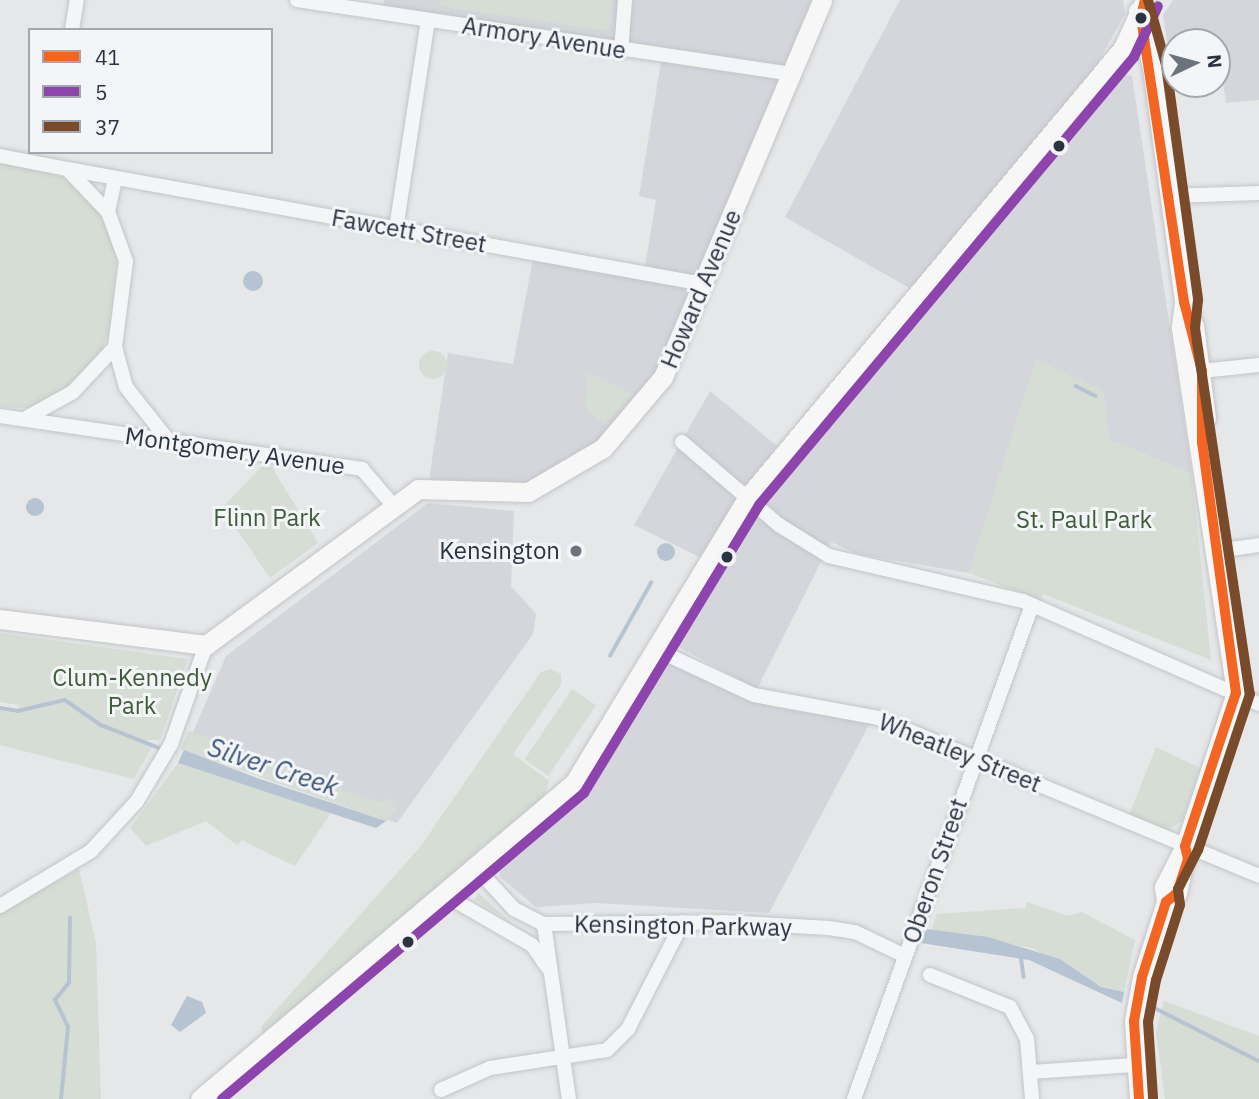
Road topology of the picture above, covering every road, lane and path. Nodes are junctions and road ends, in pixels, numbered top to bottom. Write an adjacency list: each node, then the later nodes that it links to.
1 (77, 0): 8 (street)
2 (297, 0): 5 (street, Armory Avenue)
3 (625, 0): 9 (street)
4 (822, 0): 12 (street, Howard Avenue)
5 (384, 6): 7 (street, Armory Avenue)
6 (1140, 6): 10 (street); 11 (street)
7 (428, 20): 9 (street, Armory Avenue); 20 (street)
8 (72, 28)
9 (621, 51): 12 (street, Armory Avenue)
10 (1112, 61): 11 (street); 29 (street)
11 (1152, 67): 18 (street)
12 (791, 74): 21 (street, Howard Avenue)
13 (0, 156): 14 (street, Fawcett Street)
14 (51, 158): 15 (street, Fawcett Street)
15 (67, 169): 16 (street, Fawcett Street); 19 (street)
16 (114, 179): 19 (street); 20 (street, Fawcett Street)
17 (1259, 193): 18 (street)
18 (1170, 196): 24 (street)
19 (108, 212): 22 (street)
20 (396, 229): 21 (street, Fawcett Street)
21 (703, 284): 30 (street, Howard Avenue)
22 (115, 347): 26 (street); 27 (street)
23 (1259, 365): 24 (street)
24 (1194, 372): 32 (street)
25 (0, 416): 26 (street, Montgomery Avenue)
26 (24, 419): 27 (street, Montgomery Avenue)
27 (168, 440): 30 (street, Montgomery Avenue)
28 (682, 442): 29 (street)
29 (748, 496): 33 (street); 36 (street)
30 (393, 505): 35 (street)
31 (1259, 545): 32 (street)
32 (1217, 551): 37 (street)
33 (1032, 605): 37 (street); 39 (street, Oberon Street)
34 (0, 619): 35 (street)
35 (206, 645): 44 (street)
36 (657, 650): 39 (street, Wheatley Street); 41 (street)
37 (1236, 692): 38 (street); 40 (street)
38 (1259, 704)
39 (975, 758): 40 (street, Wheatley Street); 47 (street, Oberon Street)
40 (1185, 846): 42 (street, Wheatley Street); 51 (street)
41 (477, 869): 43 (street); 46 (street, Kensington Parkway)
42 (1259, 876)
43 (445, 895): 48 (street); 54 (street)
44 (0, 906)
45 (683, 922): 46 (street, Kensington Parkway); 47 (street, Kensington Parkway); 50 (street)
46 (544, 925): 48 (street)
47 (905, 956): 56 (street, Oberon Street)
48 (552, 975): 50 (street)
49 (930, 975): 52 (street)
50 (563, 1059): 53 (street); 55 (street)
51 (1134, 1065): 52 (street); 58 (street)
52 (1031, 1072): 57 (street)
53 (441, 1090)
54 (200, 1099)
55 (569, 1099)
56 (854, 1099)
57 (1032, 1099)
58 (1139, 1099)

